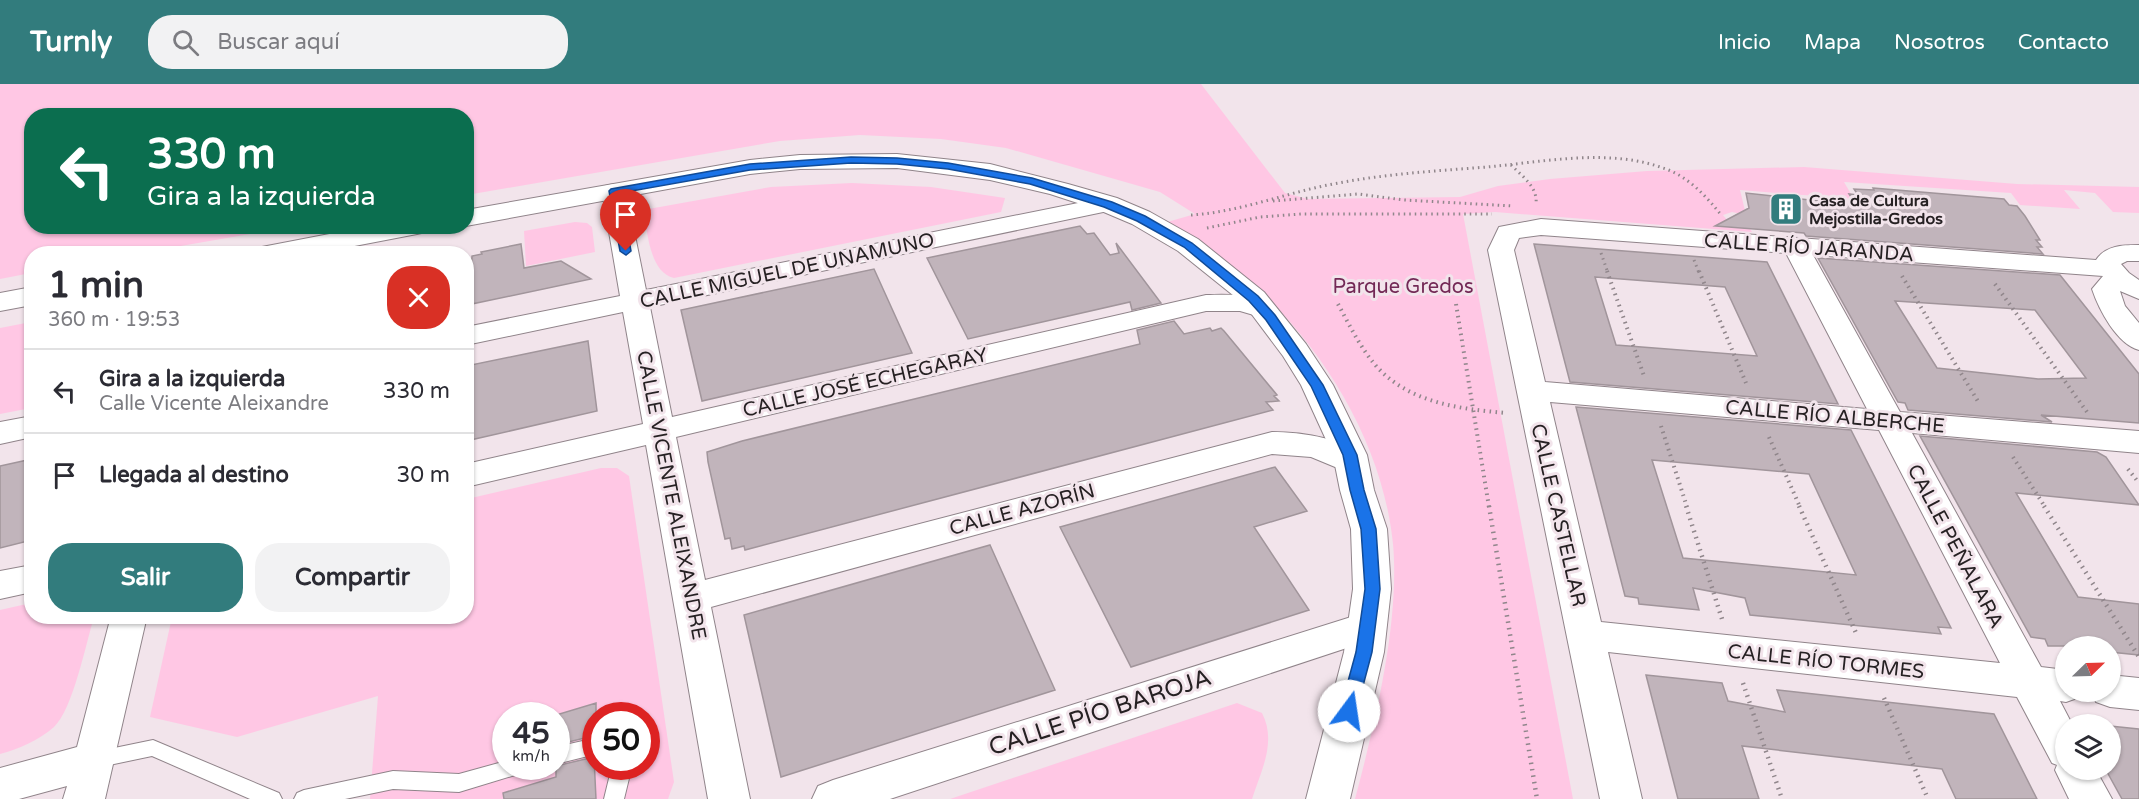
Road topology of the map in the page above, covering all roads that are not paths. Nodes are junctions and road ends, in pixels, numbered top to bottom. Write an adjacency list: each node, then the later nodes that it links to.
1 (1032, 181): 2 (main road); 3 (main road); 5 (street)
2 (615, 191): 4 (main road); 13 (street, CALLE VICENTE ALEIXANDRE)
3 (1108, 204): 5 (street, CALLE MIGUEL DE UNAMUNO); 15 (main road)
4 (474, 217)
5 (1036, 218): 13 (street, CALLE MIGUEL DE UNAMUNO)
6 (1508, 232): 9 (street, CALLE RÍO JARANDA); 18 (street, CALLE CASTELLAR)
7 (374, 234): 8 (main road)
8 (310, 246)
9 (1795, 246): 11 (street, CALLE RÍO JARANDA); 19 (street, CALLE PEÑALARA)
10 (2139, 253): 11 (street)
11 (2122, 280): 17 (street)
12 (24, 298): 14 (main road)
13 (636, 301): 16 (street, CALLE MIGUEL DE UNAMUNO); 21 (street, CALLE VICENTE ALEIXANDRE)
14 (0, 302)
15 (1264, 310): 21 (street, CALLE JOSÉ ECHEGARAY); 24 (main road)
16 (474, 334)
17 (2139, 341)
18 (1534, 403): 19 (street, CALLE RÍO ALBERCHE); 31 (street, CALLE CASTELLAR)
19 (1889, 421): 23 (street, CALLE RÍO ALBERCHE); 32 (street, CALLE PEÑALARA)
20 (24, 428): 22 (street)
21 (660, 430): 25 (street, CALLE JOSÉ ECHEGARAY); 28 (street, CALLE VICENTE ALEIXANDRE)
22 (0, 433)
23 (2139, 442)
24 (1352, 463): 28 (street, CALLE AZORÍN); 30 (main road)
25 (474, 474)
26 (24, 580): 27 (street)
27 (0, 585)
28 (691, 598): 46 (street, CALLE VICENTE ALEIXANDRE)
29 (127, 624): 37 (street)
30 (1367, 627): 47 (street, CALLE PÍO BAROJA); 48 (main road)
31 (1586, 635): 32 (street, CALLE RÍO TORMES); 49 (street, CALLE CASTELLAR)
32 (2029, 682): 33 (street, CALLE RÍO TORMES); 36 (street, CALLE PEÑALARA)
33 (2055, 685)
34 (2121, 692): 35 (street)
35 (2139, 694)
36 (2055, 730)
37 (94, 760): 41 (street); 42 (street); 43 (lane)
38 (492, 773): 44 (lane)
39 (619, 780): 45 (lane)
40 (2081, 780): 50 (street)
41 (0, 786)
42 (84, 799)
43 (272, 799)
44 (304, 799)
45 (614, 799)
46 (729, 799)
47 (833, 799)
48 (1328, 799)
49 (1622, 799)
50 (2091, 799)

